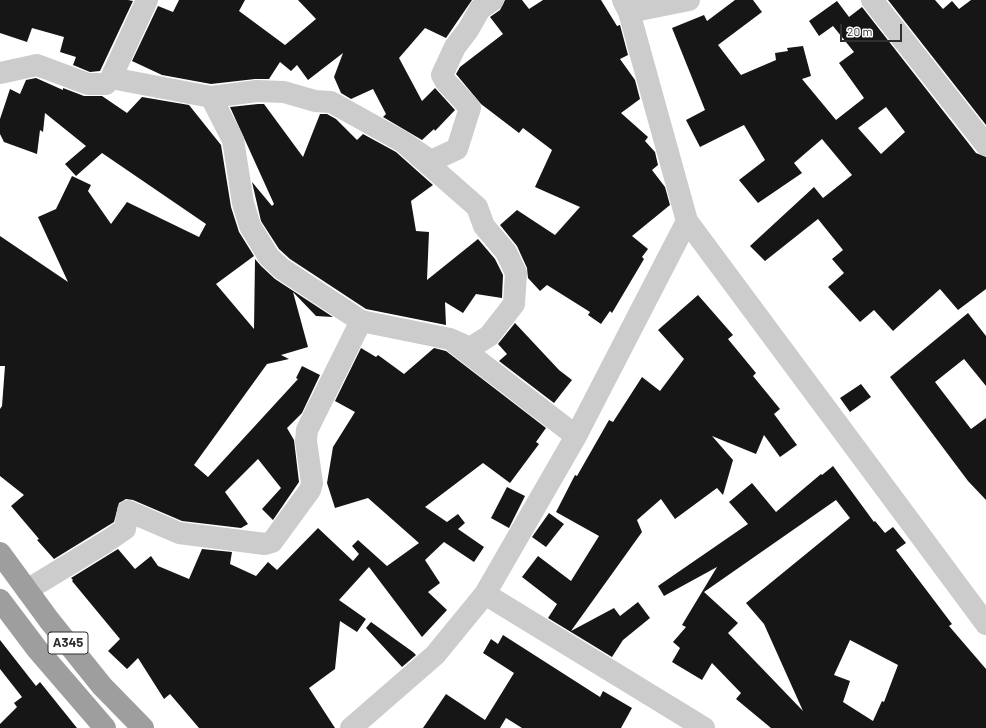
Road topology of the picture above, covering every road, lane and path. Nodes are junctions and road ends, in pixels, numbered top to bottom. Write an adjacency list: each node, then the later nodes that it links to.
1 (147, 0): 7 (street)
2 (689, 0): 5 (street)
3 (872, 0): 10 (street)
4 (480, 3): 9 (street)
5 (626, 6): 11 (street)
6 (0, 73): 7 (street)
7 (111, 78): 8 (street)
8 (211, 97): 9 (street); 12 (street)
9 (403, 142): 13 (street)
10 (986, 145)
11 (687, 222): 14 (street); 19 (street)
12 (361, 321): 13 (street); 16 (street)
13 (450, 339): 14 (street)
14 (576, 436): 17 (street)
15 (0, 553): 16 (highway, A345)
16 (27, 590): 21 (highway, A345)
17 (485, 594): 22 (street); 23 (street)
18 (0, 600): 20 (highway, A345)
19 (986, 624)
20 (105, 728)
21 (143, 728)
22 (351, 728)
23 (704, 728)

